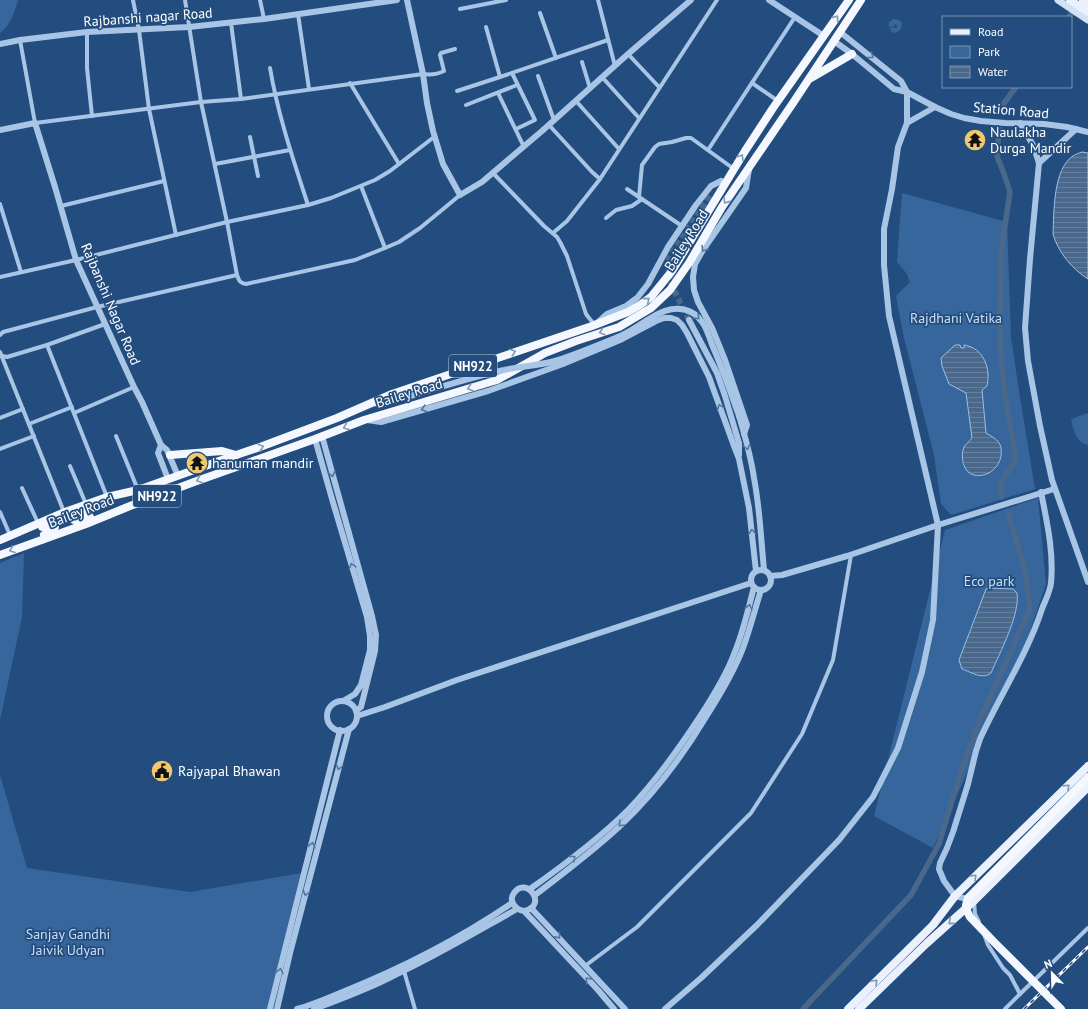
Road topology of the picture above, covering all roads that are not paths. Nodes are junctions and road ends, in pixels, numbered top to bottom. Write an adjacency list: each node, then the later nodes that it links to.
1 (133, 0): 26 (street)
2 (185, 0): 24 (street)
3 (260, 0): 21 (street)
4 (397, 0): 19 (street, Rajbanshi nagar Road)
5 (407, 0): 42 (street)
6 (506, 0): 16 (street)
7 (598, 0): 31 (street)
8 (691, 0): 35 (street)
9 (716, 0): 50 (street)
10 (769, 0): 20 (street)
11 (849, 0): 29 (highway, NH922, one-way to 11)
12 (861, 0): 28 (highway, NH922)
13 (1058, 0): 15 (main road)
14 (1083, 0): 17 (main road)
15 (1068, 3): 17 (main road)
16 (460, 9)
17 (1086, 10): 22 (main road)
18 (540, 12): 37 (street)
19 (298, 14): 21 (street, Rajbanshi nagar Road); 52 (street)
20 (795, 17): 29 (street); 48 (street)
21 (264, 19): 23 (street, Rajbanshi nagar Road)
22 (1088, 20)
23 (231, 23): 24 (street, Rajbanshi nagar Road); 57 (street)
24 (190, 27): 26 (street, Rajbanshi nagar Road); 59 (street)
25 (486, 27): 44 (street)
26 (139, 30): 27 (street, Rajbanshi nagar Road); 64 (street)
27 (87, 32): 30 (street, Rajbanshi nagar Road); 65 (street)
28 (840, 32): 32 (highway, NH922); 54 (street, one-way to 54)
29 (824, 36): 62 (highway, Bailey Road / NH922)
30 (20, 40): 33 (street, Rajbanshi nagar Road); 68 (street)
31 (608, 40): 37 (street); 39 (street)
32 (834, 41): 36 (street, Station Road); 46 (highway, Bailey Road / NH922)
33 (0, 44)
34 (455, 49): 42 (street)
35 (628, 54): 39 (street); 50 (street)
36 (852, 54): 46 (highway); 54 (street, Station Road)
37 (556, 58): 41 (street)
38 (582, 62): 51 (street)
39 (615, 66): 45 (street)
40 (270, 68): 56 (street)
41 (512, 73): 44 (street); 49 (street)
42 (423, 74): 47 (street); 76 (street)
43 (538, 76): 67 (street)
44 (500, 77): 53 (street)
45 (602, 77): 51 (street); 66 (street)
46 (809, 79): 60 (highway, Bailey Road / NH922)
47 (350, 83): 52 (street); 84 (street)
48 (752, 83): 62 (street); 80 (street)
49 (517, 85): 55 (street); 73 (street)
50 (659, 87): 66 (street)
51 (590, 88): 58 (street)
52 (309, 89): 56 (street)
53 (458, 91)
54 (907, 92): 63 (street, Station Road); 69 (street)
55 (498, 93): 61 (street); 73 (street)
56 (274, 94): 57 (street); 79 (street)
57 (241, 99): 59 (street)
58 (576, 101): 67 (street); 78 (street)
59 (201, 102): 64 (street); 83 (street)
60 (793, 103): 62 (highway); 85 (highway, Bailey Road / NH922)
61 (466, 105)
62 (776, 105): 86 (highway, Bailey Road / NH922, one-way to 62)
63 (935, 107): 69 (street); 70 (street, Station Road)
64 (149, 109): 65 (street); 90 (street)
65 (92, 116): 68 (street)
66 (639, 118): 78 (street)
67 (552, 122): 77 (street); 89 (street)
68 (36, 123): 72 (street); 99 (street, Rajbanshi Nagar Road)
69 (907, 123): 149 (street)
70 (1020, 123): 71 (street, Station Road); 82 (street)
71 (1076, 129): 74 (street, Station Road); 82 (street)
72 (0, 130)
73 (516, 130): 77 (street)
74 (1088, 132)
75 (250, 137): 81 (street)
76 (434, 137): 84 (street); 95 (street)
77 (524, 147): 87 (street)
78 (619, 149): 89 (street)
79 (290, 150): 81 (street); 98 (street)
80 (708, 150): 86 (street); 96 (street)
81 (254, 157): 83 (street); 88 (street)
82 (1039, 163): 140 (street)
83 (215, 164): 101 (street)
84 (399, 164): 92 (street)
85 (750, 168): 123 (highway, Bailey Road / NH922, one-way to 123); 125 (street, one-way to 125)
86 (734, 169): 91 (highway, Bailey Road / NH922)
87 (493, 173): 95 (street); 103 (street)
88 (258, 176)
89 (600, 179): 103 (street)
90 (164, 181): 99 (street); 104 (street)
91 (724, 181): 94 (street); 102 (street); 113 (highway, Bailey Road / NH922, one-way to 91)
92 (361, 186): 98 (street); 105 (street)
93 (628, 189): 96 (street)
94 (710, 194)
95 (460, 195): 105 (street)
96 (641, 198): 100 (street); 102 (street)
97 (0, 204): 107 (street)
98 (308, 204): 101 (street)
99 (61, 206): 106 (street, Rajbanshi Nagar Road)
100 (606, 218)
101 (227, 222): 104 (street); 108 (street)
102 (682, 226): 113 (street)
103 (553, 233): 113 (street)
104 (176, 235): 106 (street)
105 (385, 248): 108 (street)
106 (76, 260): 107 (street); 110 (street, Rajbanshi Nagar Road)
107 (20, 272): 109 (street)
108 (237, 275): 110 (street)
109 (0, 277)
110 (97, 307): 112 (street, Rajbanshi Nagar Road); 114 (street)
111 (689, 320): 133 (street)
112 (105, 324): 115 (street); 117 (street, Rajbanshi Nagar Road)
113 (595, 325): 118 (highway, Bailey Road / NH922, one-way to 113)
114 (0, 335)
115 (47, 345): 116 (street); 119 (street)
116 (1, 354): 120 (street)
117 (134, 387): 121 (street); 129 (street, Rajbanshi Nagar Road)
118 (370, 403): 125 (street, one-way to 125, bridge); 131 (highway, Bailey Road / NH922, one-way to 118)
119 (72, 407): 121 (street); 124 (street)
120 (23, 409): 122 (street); 124 (street)
121 (74, 413): 143 (street)
122 (0, 418)
123 (364, 420): 128 (highway, Bailey Road / NH922, one-way to 128); 133 (street, one-way to 123)
124 (29, 424): 126 (street)
125 (744, 434): 135 (street, one-way to 135)
126 (34, 436): 130 (street); 147 (street)
127 (116, 436): 141 (street)
128 (318, 438): 145 (highway, Bailey Road / NH922, one-way to 145); 162 (street, one-way to 128); 163 (street, one-way to 163)
129 (160, 444): 132 (street, Rajbanshi Nagar Road); 138 (street, Rajbanshi Nagar Road)
130 (0, 449)
131 (236, 455): 132 (highway); 137 (highway, Bailey Road / NH922)
132 (170, 456): 137 (street, Rajbanshi Nagar Road)
133 (740, 458): 136 (street)
134 (70, 466): 144 (street)
135 (753, 469): 136 (street); 156 (street)
136 (742, 472): 157 (street, one-way to 136)
137 (178, 476): 138 (highway, Bailey Road / NH922)
138 (168, 479): 141 (highway, Bailey Road / NH922)
139 (22, 488): 148 (street)
140 (1054, 489): 142 (street); 159 (street)
141 (136, 490): 143 (highway, Bailey Road / NH922); 145 (highway)
142 (1041, 492): 149 (street); 171 (street)
143 (108, 497): 144 (highway, Bailey Road / NH922)
144 (86, 505): 147 (highway, Bailey Road / NH922)
145 (130, 506): 153 (highway, Bailey Road / NH922)
146 (0, 512): 150 (street)
147 (65, 512): 148 (highway, Bailey Road / NH922)
148 (38, 523): 150 (highway, Bailey Road / NH922)
149 (938, 525): 155 (street); 188 (street)
150 (10, 535): 151 (highway, Bailey Road / NH922)
151 (0, 540)
152 (0, 543): 153 (highway)
153 (27, 545): 154 (highway, Bailey Road / NH922, one-way to 154)
154 (0, 555)
155 (851, 555): 158 (street); 178 (street)
156 (764, 570): 157 (street); 158 (street)
157 (756, 571): 160 (street)
158 (770, 576): 161 (street)
159 (1088, 582)
160 (753, 585): 161 (street); 163 (street); 169 (street, one-way to 160)
161 (761, 590): 170 (street, one-way to 170)
162 (343, 701): 163 (street); 165 (street)
163 (356, 713): 164 (street)
164 (349, 729): 165 (street); 182 (street, one-way to 182)
165 (340, 730): 181 (street, one-way to 165)
166 (1088, 766): 171 (main road, one-way to 166)
167 (1088, 777): 192 (highway, bridge)
168 (1088, 787): 172 (main road)
169 (530, 889): 170 (street); 173 (street)
170 (535, 895): 174 (street)
171 (955, 896): 172 (street); 189 (main road, one-way to 171)
172 (974, 901): 180 (street); 190 (main road, one-way to 190)
173 (512, 903): 175 (street); 183 (street)
174 (532, 908): 176 (street); 178 (street, one-way to 178)
175 (517, 909): 176 (street); 179 (street)
176 (524, 911): 186 (street, one-way to 176)
177 (1088, 928): 180 (street)
178 (585, 966): 187 (street)
179 (404, 971): 184 (street); 185 (street)
180 (1020, 994): 191 (street)
181 (270, 1009)
182 (277, 1009)
183 (297, 1009)
184 (314, 1009)
185 (415, 1009)
186 (614, 1009)
187 (625, 1009)
188 (665, 1009)
189 (848, 1009)
190 (859, 1009)
191 (1005, 1009)
192 (1061, 1009)

